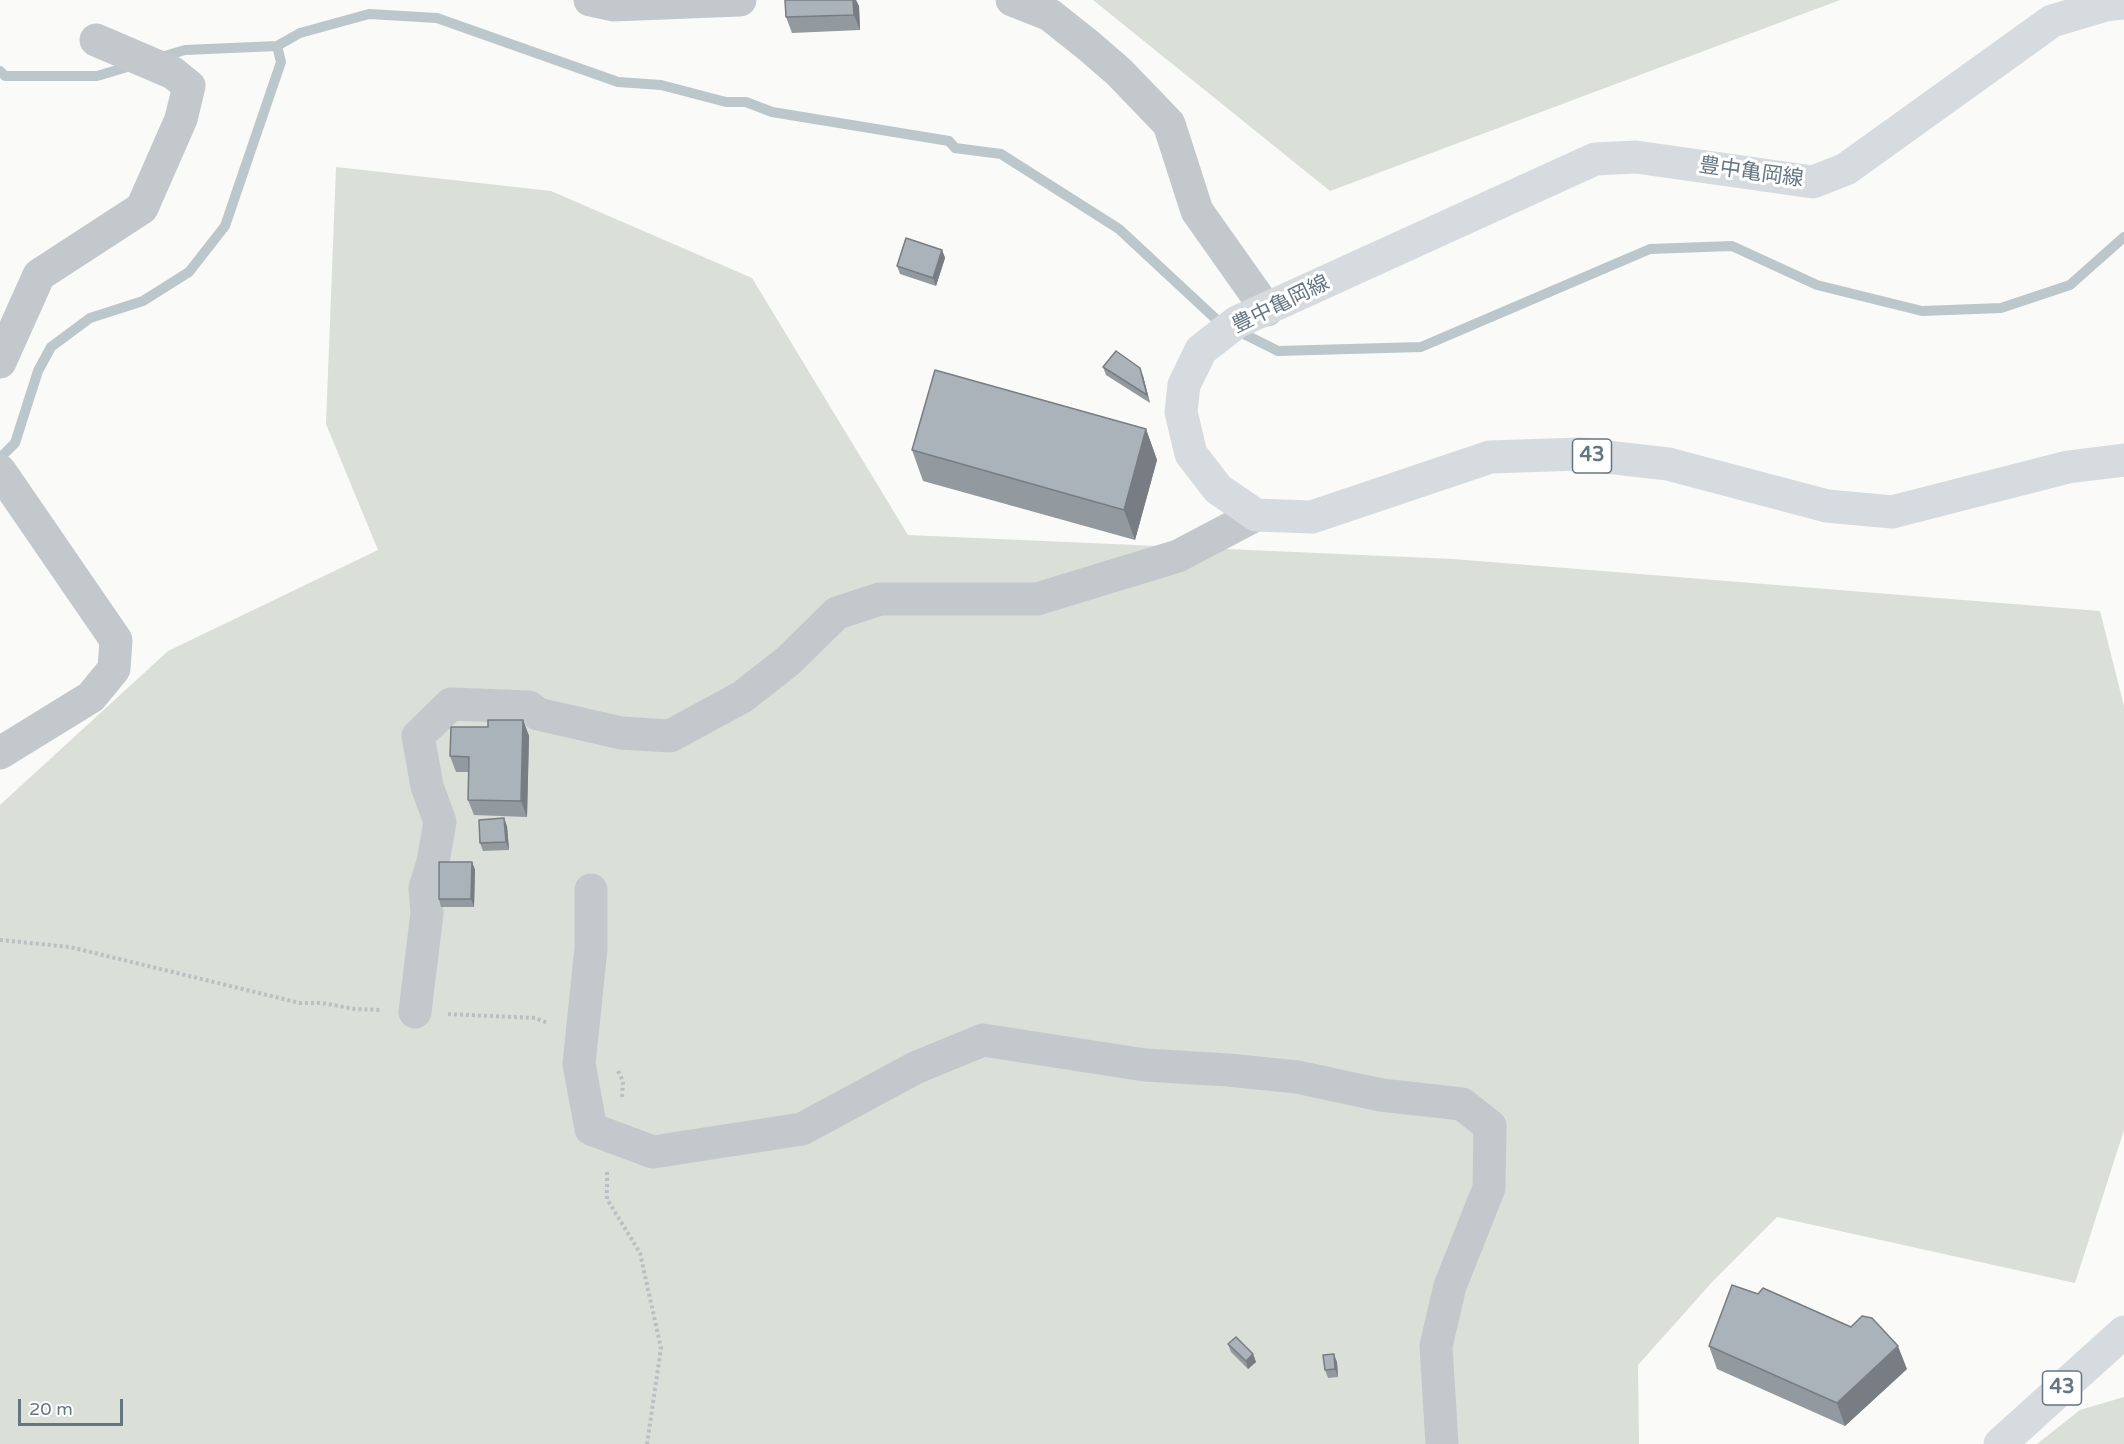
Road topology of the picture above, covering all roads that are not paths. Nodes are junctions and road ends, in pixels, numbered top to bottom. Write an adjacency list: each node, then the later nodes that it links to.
1 (590, 0): 2 (street)
2 (740, 0)
3 (1012, 0): 6 (street)
4 (2124, 3): 6 (main road, 豊中亀岡線)
5 (96, 40): 7 (street)
6 (1267, 310): 10 (main road, 豊中亀岡線)
7 (0, 362)
8 (2124, 460): 10 (main road, 43)
9 (0, 471): 11 (street)
10 (1256, 515): 13 (street)
11 (0, 753)
12 (591, 890): 15 (street)
13 (415, 1012)
14 (2124, 1332): 16 (main road, 43)
15 (1442, 1444)
16 (2000, 1444)

